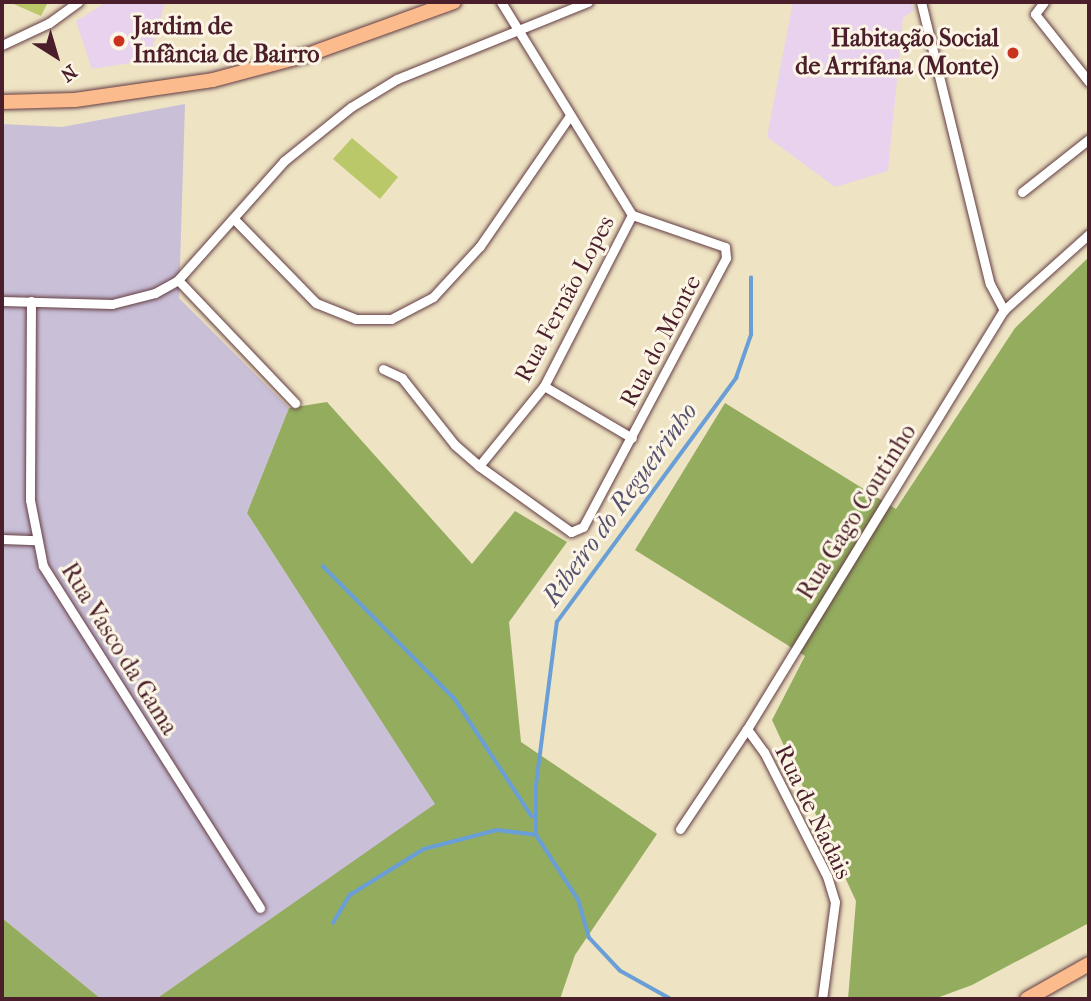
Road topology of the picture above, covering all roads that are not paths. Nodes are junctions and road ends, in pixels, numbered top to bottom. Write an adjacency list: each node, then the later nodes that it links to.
1 (78, 2): 9 (street)
2 (434, 2): 11 (main road)
3 (454, 2): 12 (main road)
4 (500, 2): 8 (street)
5 (589, 2): 8 (street)
6 (921, 2): 22 (street)
7 (1044, 2): 10 (street)
8 (518, 27): 13 (street); 17 (street)
9 (2, 44)
10 (1089, 82)
11 (2, 95)
12 (2, 102)
13 (569, 117): 16 (street); 17 (street)
14 (1089, 139): 15 (street)
15 (1021, 192)
16 (632, 215): 24 (street, Rua Fernão Lopes); 26 (street, Rua do Monte)
17 (234, 219): 19 (street)
18 (1089, 234): 22 (street, Rua Gago Coutinho)
19 (178, 279): 21 (street); 25 (street)
20 (2, 301): 21 (street)
21 (31, 301): 29 (street, Rua Vasco da Gama)
22 (1004, 310): 30 (street, Rua Gago Coutinho)
23 (383, 369): 27 (street)
24 (544, 386): 26 (street); 27 (street, Rua Fernão Lopes)
25 (295, 403)
26 (632, 438): 27 (street, Rua do Monte)
27 (479, 466)
28 (2, 539): 29 (street)
29 (36, 540): 32 (street, Rua Vasco da Gama)
30 (747, 729): 31 (street, Rua Gago Coutinho); 34 (street, Rua de Nadais)
31 (680, 829)
32 (260, 908)
33 (1089, 964): 35 (main road)
34 (822, 999)
35 (1027, 999)

